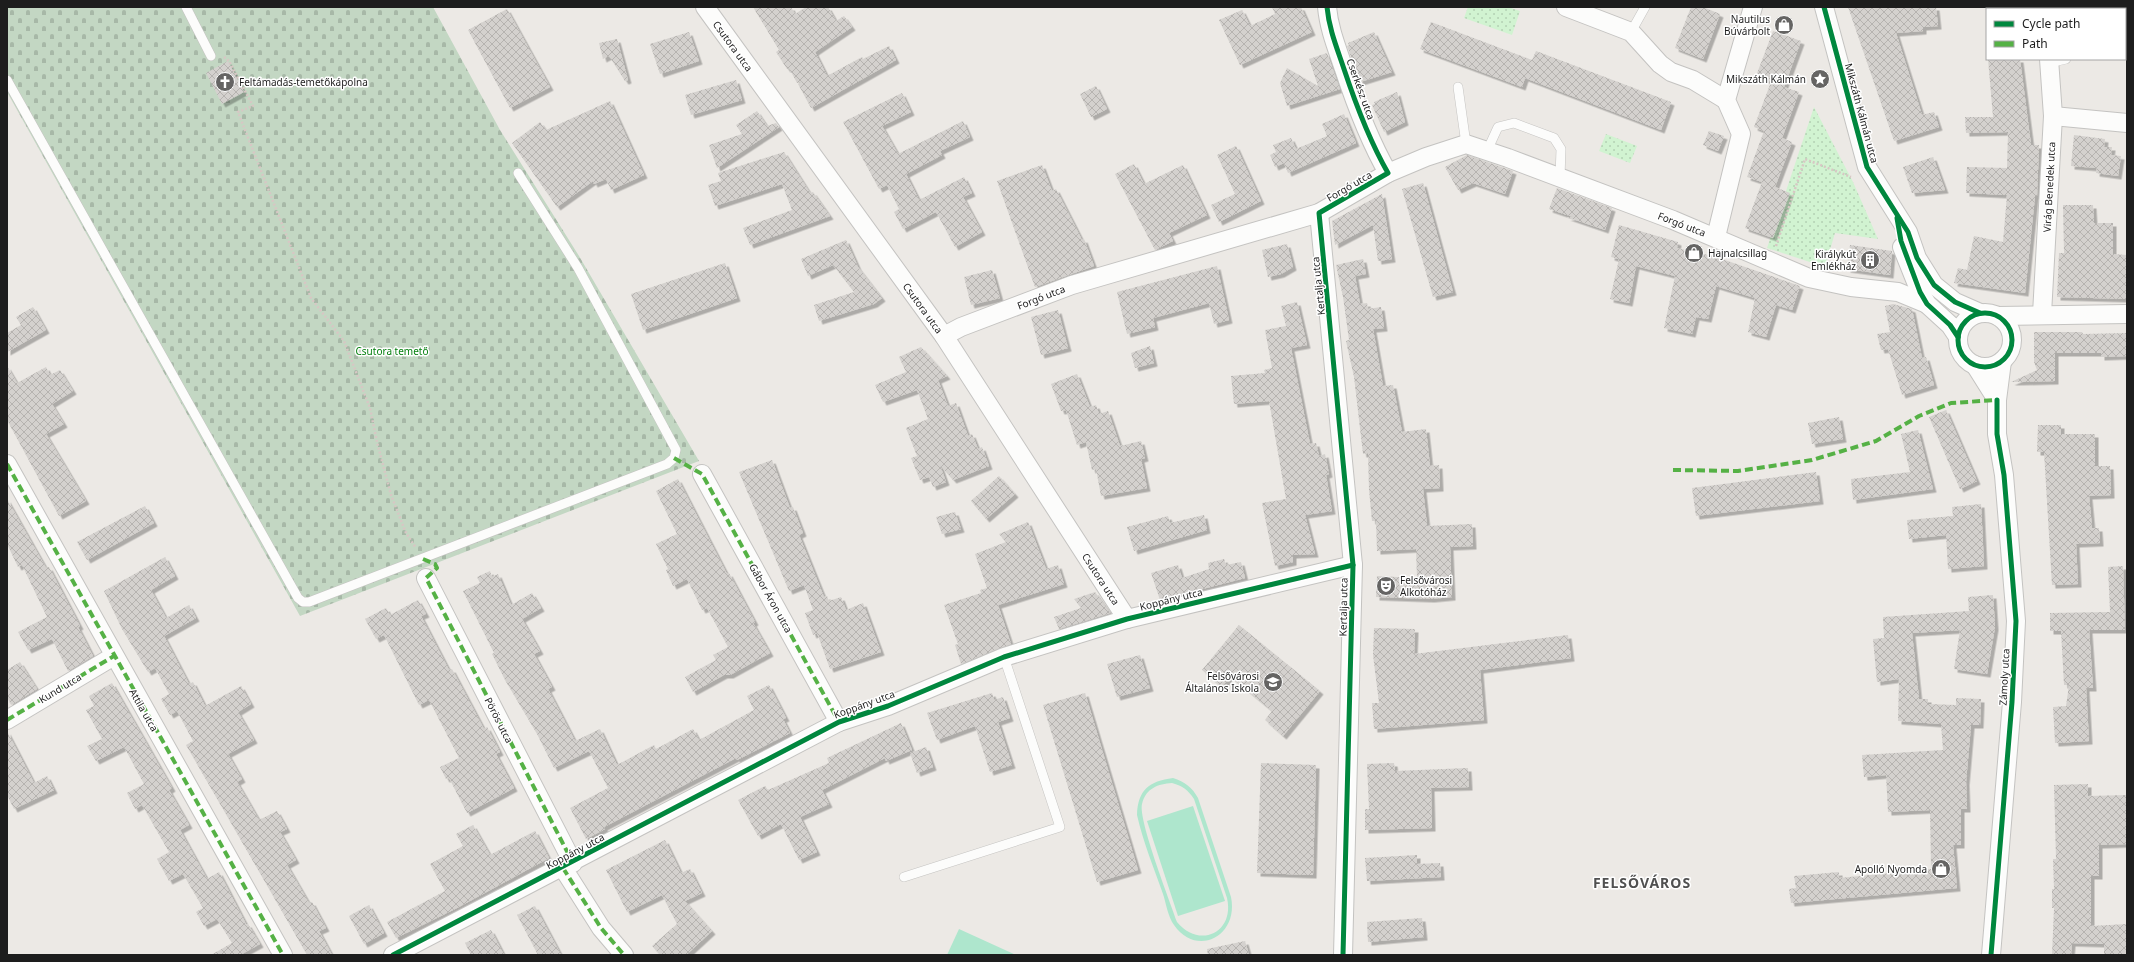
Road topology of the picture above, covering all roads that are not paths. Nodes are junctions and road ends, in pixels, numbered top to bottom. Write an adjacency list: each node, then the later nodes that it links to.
1 (186, 7): 9 (lane)
2 (705, 7): 29 (street, Csutora utca)
3 (1327, 7): 19 (street, Cserkész utca)
4 (1566, 7): 8 (street)
5 (1645, 7): 8 (lane)
6 (1754, 7): 13 (street)
7 (1824, 7): 22 (street, Mikszáth Kálmán utca)
8 (1631, 32): 13 (street)
9 (210, 56)
10 (2054, 60): 14 (street, Virág Benedek utca)
11 (7, 80): 18 (lane)
12 (1458, 87): 16 (lane)
13 (1726, 100): 23 (street)
14 (2053, 116): 15 (street); 26 (street, Virág Benedek utca)
15 (2127, 124)
16 (1466, 144): 17 (street, Forgó utca); 19 (street, Forgó utca)
17 (1487, 151): 20 (street, Forgó utca); 20 (lane)
18 (518, 173)
19 (1388, 173): 21 (street, Forgó utca)
20 (1560, 177): 23 (street, Forgó utca)
21 (1320, 213): 29 (street, Forgó utca); 37 (street, Kertalja utca)
22 (1897, 218): 24 (street, Mikszáth Kálmán utca); 25 (street, Mikszáth Kálmán utca)
23 (1716, 238): 24 (street, Forgó utca)
24 (1927, 304): 30 (street, Mikszáth Kálmán utca)
25 (1980, 313): 28 (street); 30 (street)
26 (2042, 314): 27 (street); 28 (street); 31 (street)
27 (2127, 314)
28 (1998, 316): 31 (street)
29 (944, 336): 39 (street, Csutora utca)
30 (1958, 337): 33 (street)
31 (2012, 343): 32 (street)
32 (2002, 361): 33 (street); 34 (street, Zámoly utca)
33 (1975, 365): 34 (street)
34 (1997, 400): 50 (street, Zámoly utca)
35 (7, 464): 40 (street, Attila utca)
36 (702, 474): 43 (street, Gábor Áron utca)
37 (1353, 564): 39 (street, Koppány utca); 49 (street, Kertalja utca)
38 (426, 578): 44 (street, Pörös utca)
39 (1127, 619): 41 (street, Koppány utca)
40 (114, 656): 42 (street, Kund utca); 46 (street, Attila utca)
41 (1004, 657): 43 (street, Koppány utca); 45 (lane)
42 (7, 720)
43 (839, 722): 44 (street, Koppány utca)
44 (568, 865): 47 (street, Koppány utca); 48 (street, Pörös utca)
45 (904, 877)
46 (283, 955)
47 (393, 955)
48 (624, 955)
49 (1344, 955)
50 (1991, 955)

